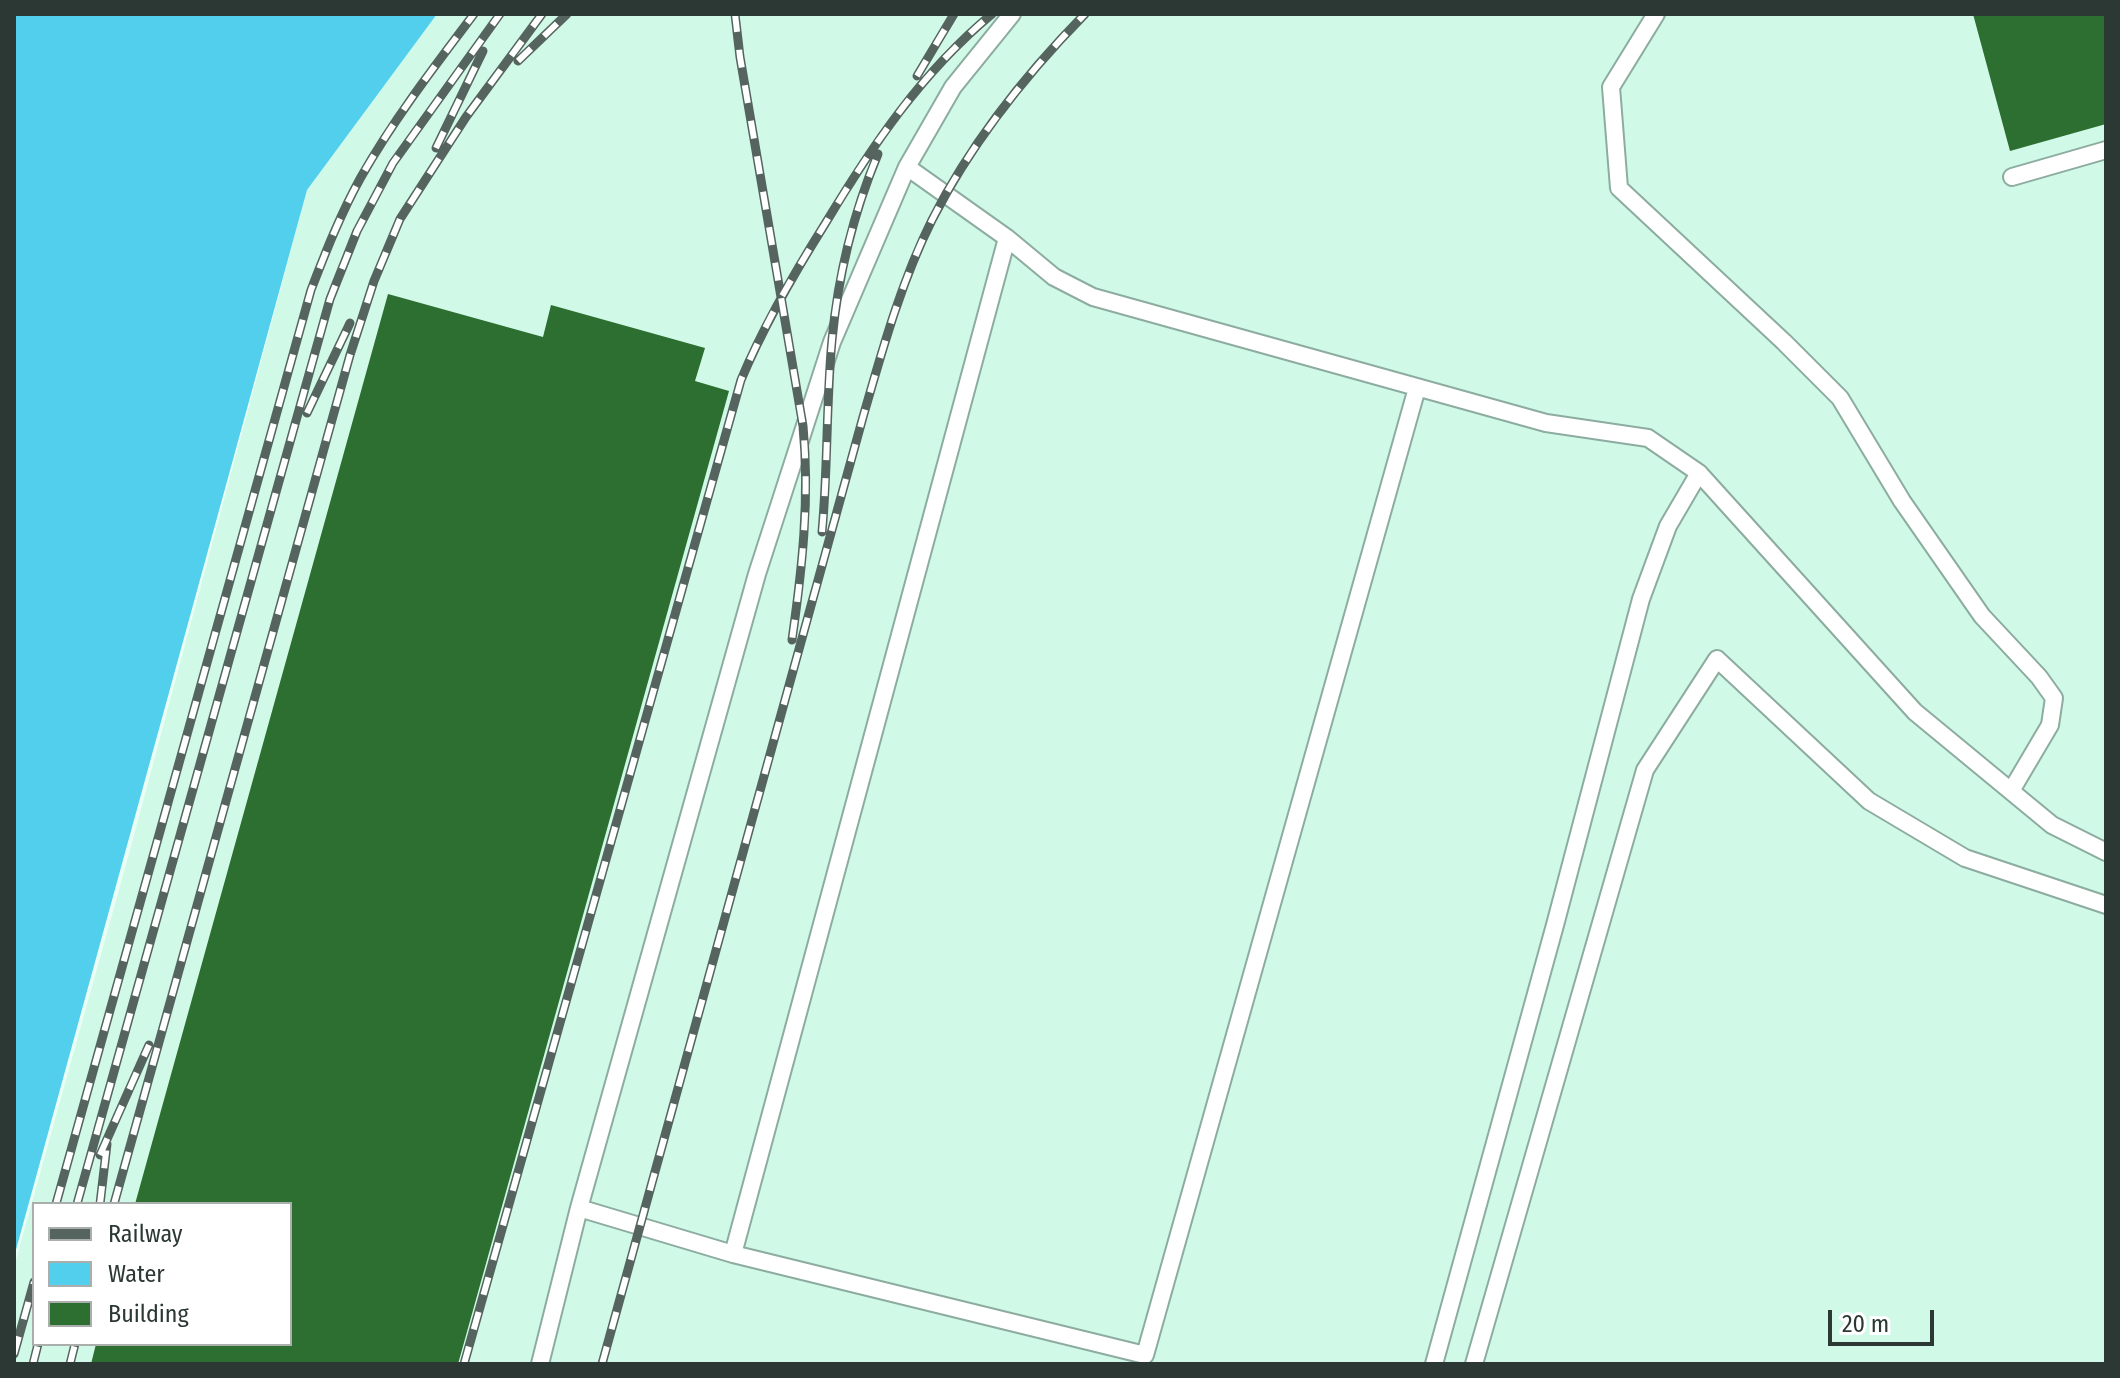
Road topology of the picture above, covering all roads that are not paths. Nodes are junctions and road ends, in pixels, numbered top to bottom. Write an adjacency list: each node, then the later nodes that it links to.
1 (1012, 14): 4 (lane)
2 (1656, 14): 9 (lane)
3 (2106, 150): 5 (lane)
4 (907, 167): 6 (lane); 12 (lane)
5 (2012, 177)
6 (1007, 238): 7 (lane); 13 (lane)
7 (1417, 388): 8 (lane); 13 (lane)
8 (1699, 473): 9 (lane); 15 (lane)
9 (2011, 791): 10 (lane)
10 (2106, 852)
11 (2106, 905): 16 (lane)
12 (579, 1208): 13 (lane); 14 (lane)
13 (733, 1254)
14 (540, 1364)
15 (1434, 1364)
16 (1474, 1364)

